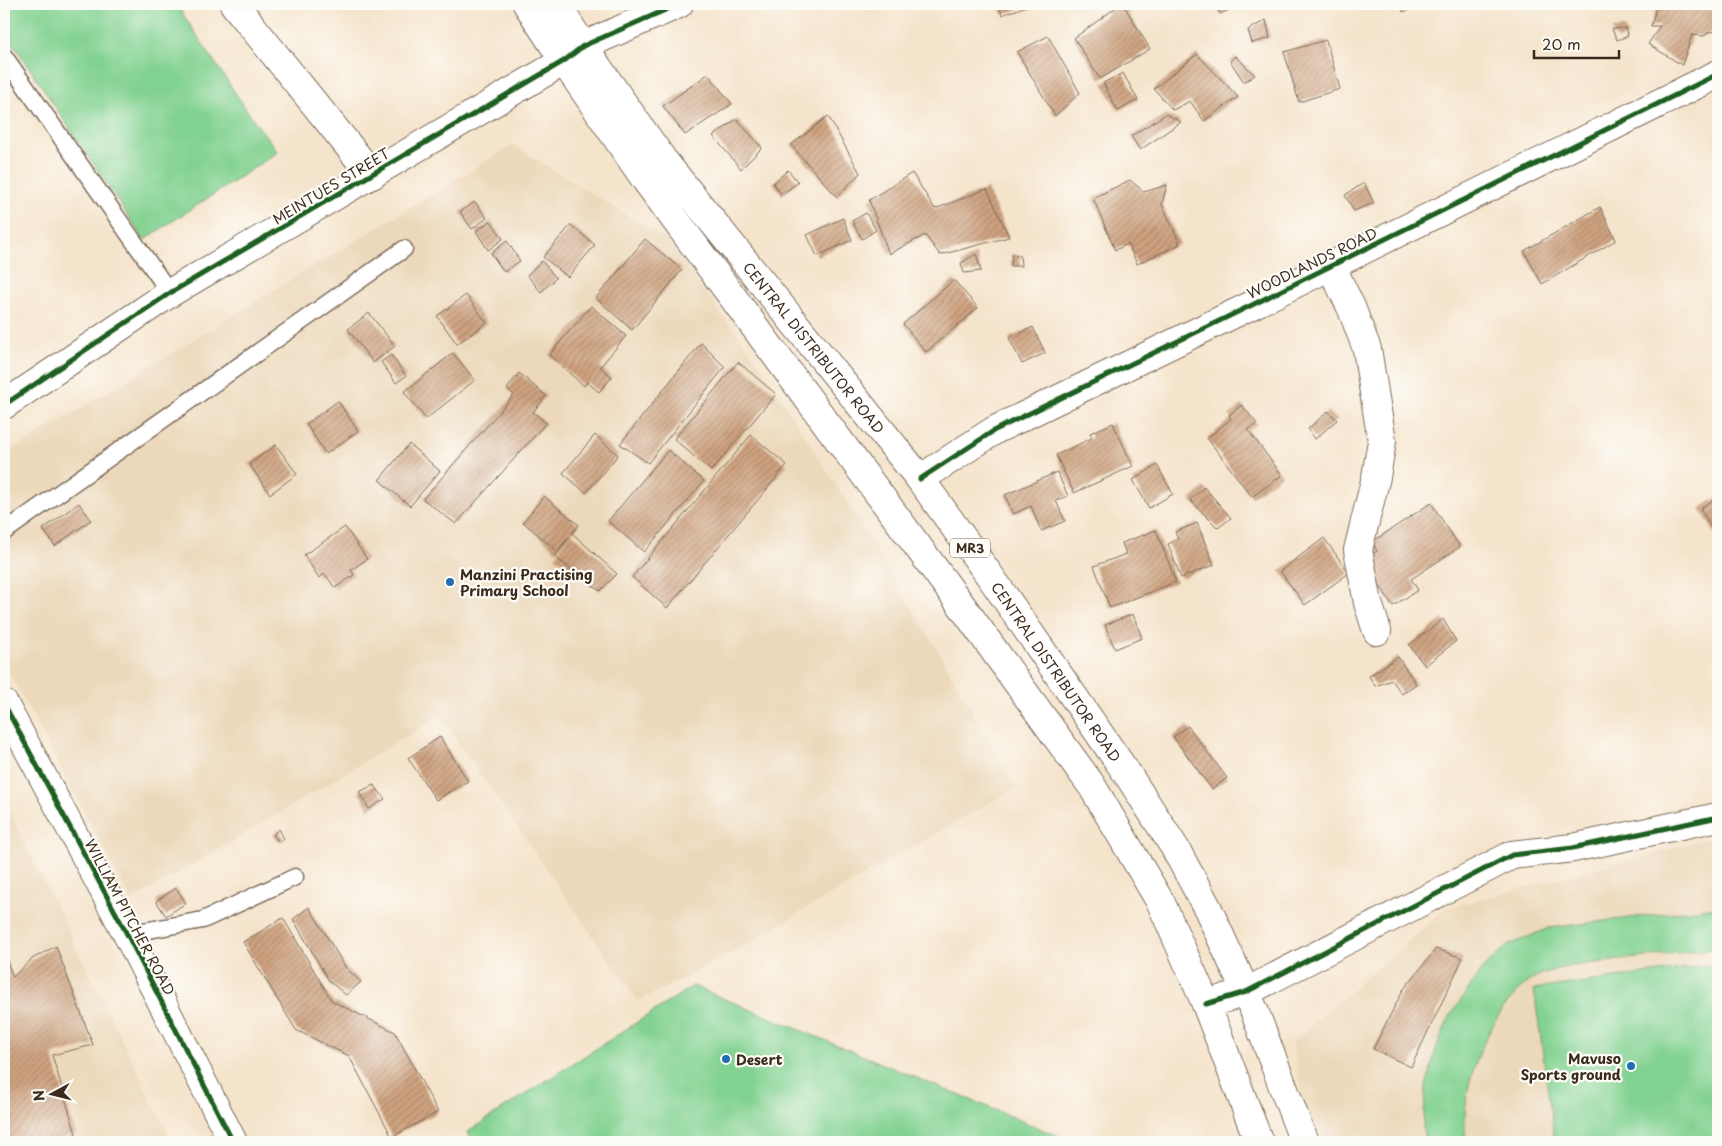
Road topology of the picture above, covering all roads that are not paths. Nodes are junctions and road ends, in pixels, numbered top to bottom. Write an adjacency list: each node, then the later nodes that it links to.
1 (234, 4): 8 (main road)
2 (527, 4): 5 (main road, CENTRAL DISTRIBUTOR ROAD / MR3)
3 (556, 4): 5 (main road, CENTRAL DISTRIBUTOR ROAD / MR3)
4 (679, 4): 5 (main road, MEINTUES STREET)
5 (573, 54): 8 (main road, MEINTUES STREET); 13 (main road, CENTRAL DISTRIBUTOR ROAD / MR3); 21 (main road, CENTRAL DISTRIBUTOR ROAD / MR3)
6 (4, 56): 11 (lane)
7 (1718, 74): 10 (main road, WOODLANDS ROAD)
8 (372, 174): 11 (main road, MEINTUES STREET)
9 (404, 249): 14 (lane)
10 (1331, 266): 13 (main road, WOODLANDS ROAD); 15 (main road)
11 (170, 294): 12 (main road, MEINTUES STREET)
12 (4, 406)
13 (920, 479): 20 (main road, CENTRAL DISTRIBUTOR ROAD / MR3)
14 (4, 532)
15 (1377, 631)
16 (4, 704): 19 (main road, WILLIAM PITCHER ROAD)
17 (1718, 817): 20 (main road)
18 (295, 877): 19 (lane)
19 (127, 934): 22 (main road, WILLIAM PITCHER ROAD)
20 (1246, 992): 21 (main road); 24 (main road, CENTRAL DISTRIBUTOR ROAD / MR3)
21 (1206, 1004): 23 (main road, CENTRAL DISTRIBUTOR ROAD / MR3)
22 (233, 1142)
23 (1259, 1142)
24 (1304, 1142)

